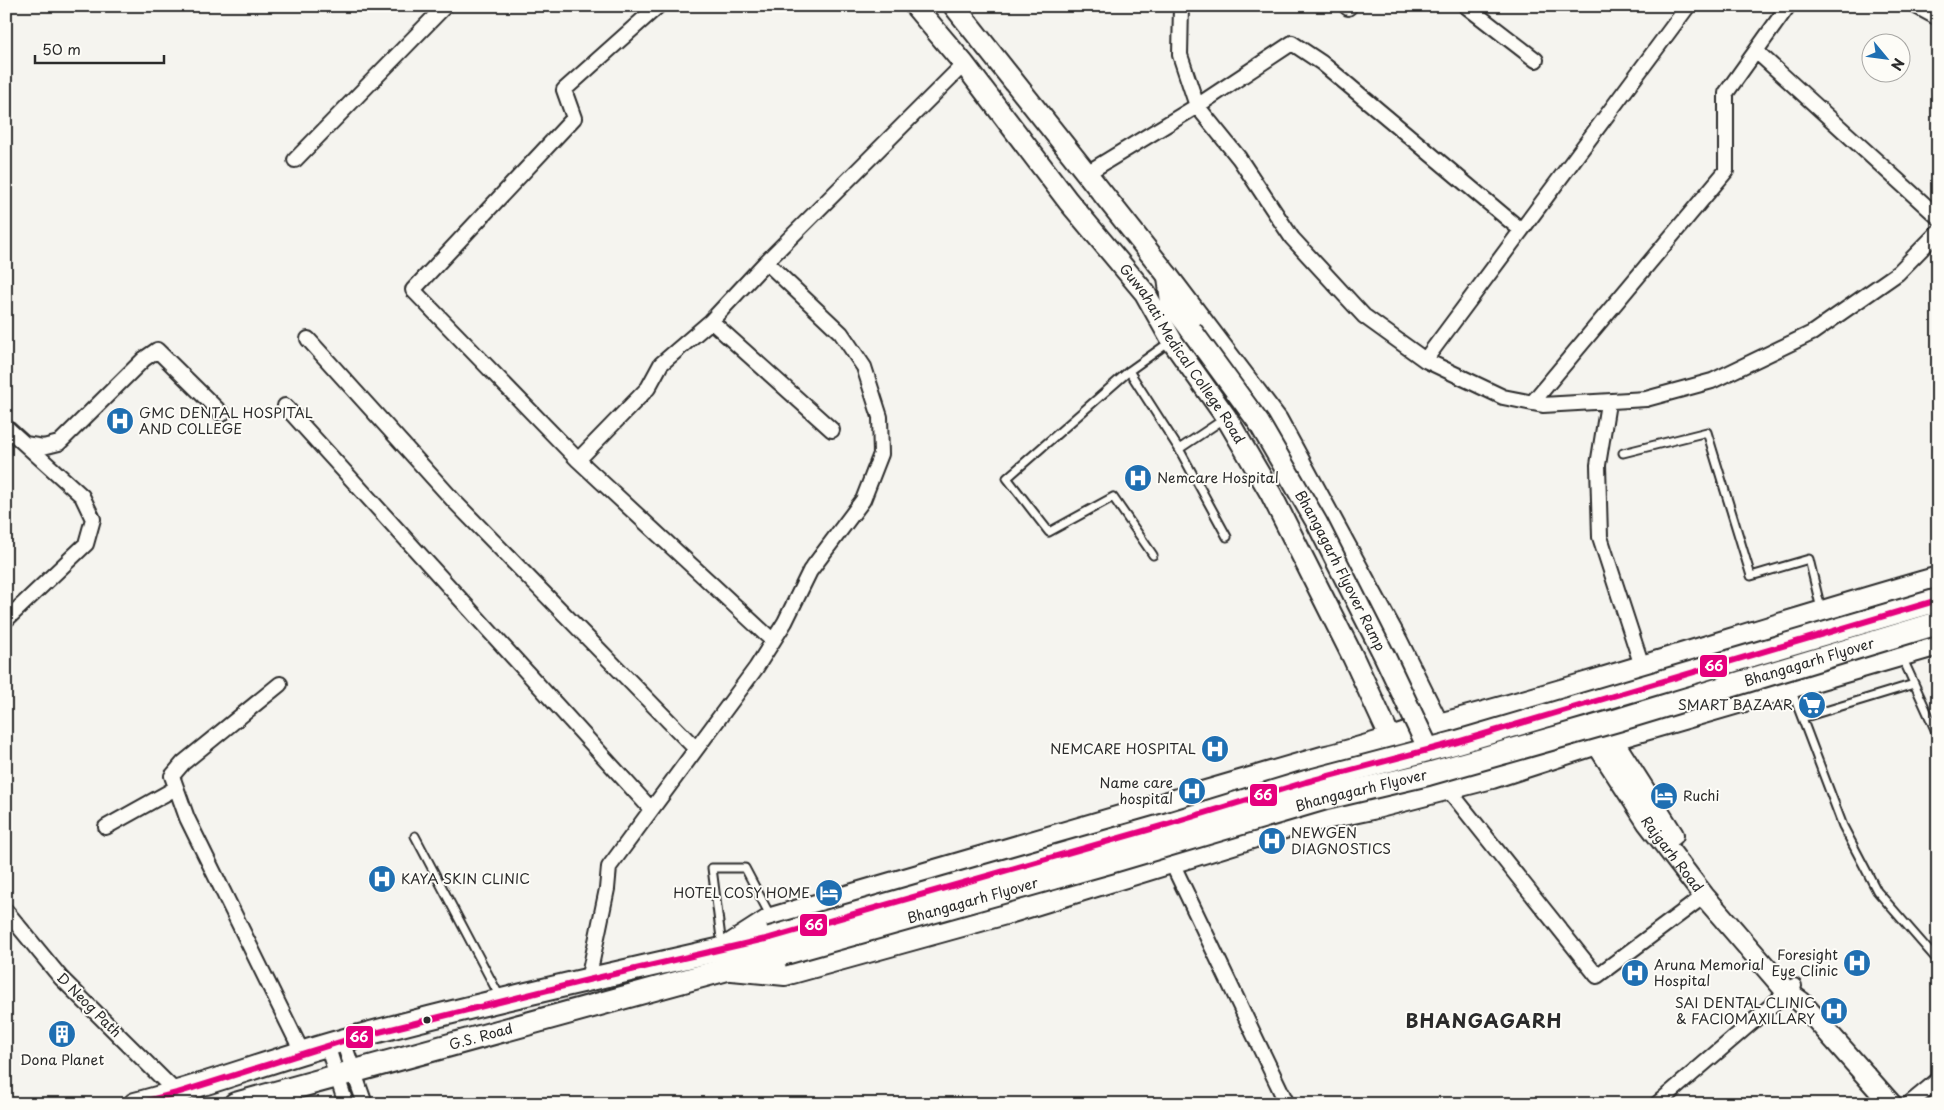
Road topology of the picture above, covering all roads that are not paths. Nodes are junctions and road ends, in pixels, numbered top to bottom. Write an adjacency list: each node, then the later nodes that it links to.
1 (445, 6): 15 (street)
2 (658, 6): 39 (street)
3 (915, 6): 13 (main road, Guwahati Medical College Road)
4 (954, 6): 16 (main road)
5 (1181, 6): 14 (street)
6 (1466, 6): 12 (street)
7 (1688, 6): 18 (street)
8 (1788, 6): 11 (street)
9 (1916, 6): 10 (street)
10 (1938, 18)
11 (1756, 51): 17 (street); 29 (street)
12 (1536, 60)
13 (964, 64): 20 (street); 22 (main road, Guwahati Medical College Road)
14 (1197, 106): 16 (street); 18 (street); 27 (street)
15 (295, 160)
16 (1087, 172): 21 (main road)
17 (1938, 216)
18 (1521, 230): 27 (street)
19 (1938, 232): 30 (street)
20 (766, 262): 24 (street); 47 (street)
21 (1168, 276): 23 (main road); 57 (main road)
22 (1145, 293): 23 (main road); 26 (main road, Guwahati Medical College Road)
23 (1171, 303): 62 (main road, Bhangagarh Flyover Ramp, bridge)
24 (711, 321): 35 (street); 39 (street)
25 (308, 339): 61 (street)
26 (1172, 341): 28 (lane); 33 (main road, Guwahati Medical College Road)
27 (1425, 360): 29 (street)
28 (1129, 371): 37 (lane); 41 (lane)
29 (1532, 403): 30 (street)
30 (1608, 403): 50 (street)
31 (285, 406): 66 (street)
32 (222, 414): 36 (street)
33 (1226, 417): 37 (lane); 59 (main road, Guwahati Medical College Road)
34 (6, 427): 36 (street)
35 (832, 430)
36 (25, 444): 45 (street)
37 (1179, 449): 40 (lane)
38 (1623, 453): 44 (lane)
39 (578, 460): 47 (street)
40 (1227, 537)
41 (1153, 554)
42 (1938, 577): 44 (main road)
43 (1938, 600): 62 (main road, Bhangagarh Flyover, bridge)
44 (1822, 610): 50 (main road)
45 (6, 620)
46 (1938, 623): 73 (main road, Bhangagarh Flyover, bridge)
47 (773, 641): 61 (street)
48 (1938, 645): 49 (main road)
49 (1901, 656): 53 (lane); 55 (main road)
50 (1642, 666): 51 (main road)
51 (1586, 683): 54 (main road); 60 (main road, Rajgarh Road)
52 (280, 684): 64 (street)
53 (1914, 684): 56 (lane); 58 (lane)
54 (1566, 689): 57 (main road); 60 (main road, Rajgarh Road)
55 (1794, 696): 56 (lane); 60 (main road)
56 (1802, 718): 75 (lane)
57 (1438, 724): 59 (main road)
58 (1938, 736)
59 (1390, 737): 63 (main road)
60 (1605, 743): 65 (main road); 71 (main road, Rajgarh Road); 77 (main road, Rajgarh Road)
61 (695, 748): 66 (street)
62 (1428, 748): 73 (main road, Bhangagarh Flyover, bridge)
63 (1343, 752): 67 (main road); 73 (main road)
64 (176, 788): 68 (street); 80 (street)
65 (1448, 789): 67 (main road); 71 (street)
66 (651, 809): 76 (street)
67 (1364, 810): 70 (main road)
68 (106, 827)
69 (415, 836): 78 (lane)
70 (1172, 863): 74 (main road); 88 (street)
71 (1704, 896): 77 (main road, Rajgarh Road)
72 (6, 911): 83 (street, D Neog Path)
73 (775, 936): 74 (main road, Bhangagarh Flyover); 74 (lane)
74 (725, 959): 76 (main road); 81 (main road, G.S. Road)
75 (1938, 961)
76 (588, 980): 78 (main road)
77 (1794, 993): 89 (street); 90 (main road, Rajgarh Road)
78 (502, 1001): 79 (main road)
79 (335, 1043): 80 (main road); 81 (street)
80 (302, 1052): 83 (main road)
81 (344, 1073): 85 (main road, G.S. Road); 86 (street); 87 (street)
82 (1938, 1080): 91 (street)
83 (177, 1093): 84 (main road)
84 (135, 1104)
85 (235, 1104)
86 (346, 1104)
87 (365, 1104)
88 (1287, 1104)
89 (1657, 1104)
90 (1891, 1104)
91 (1909, 1104)

